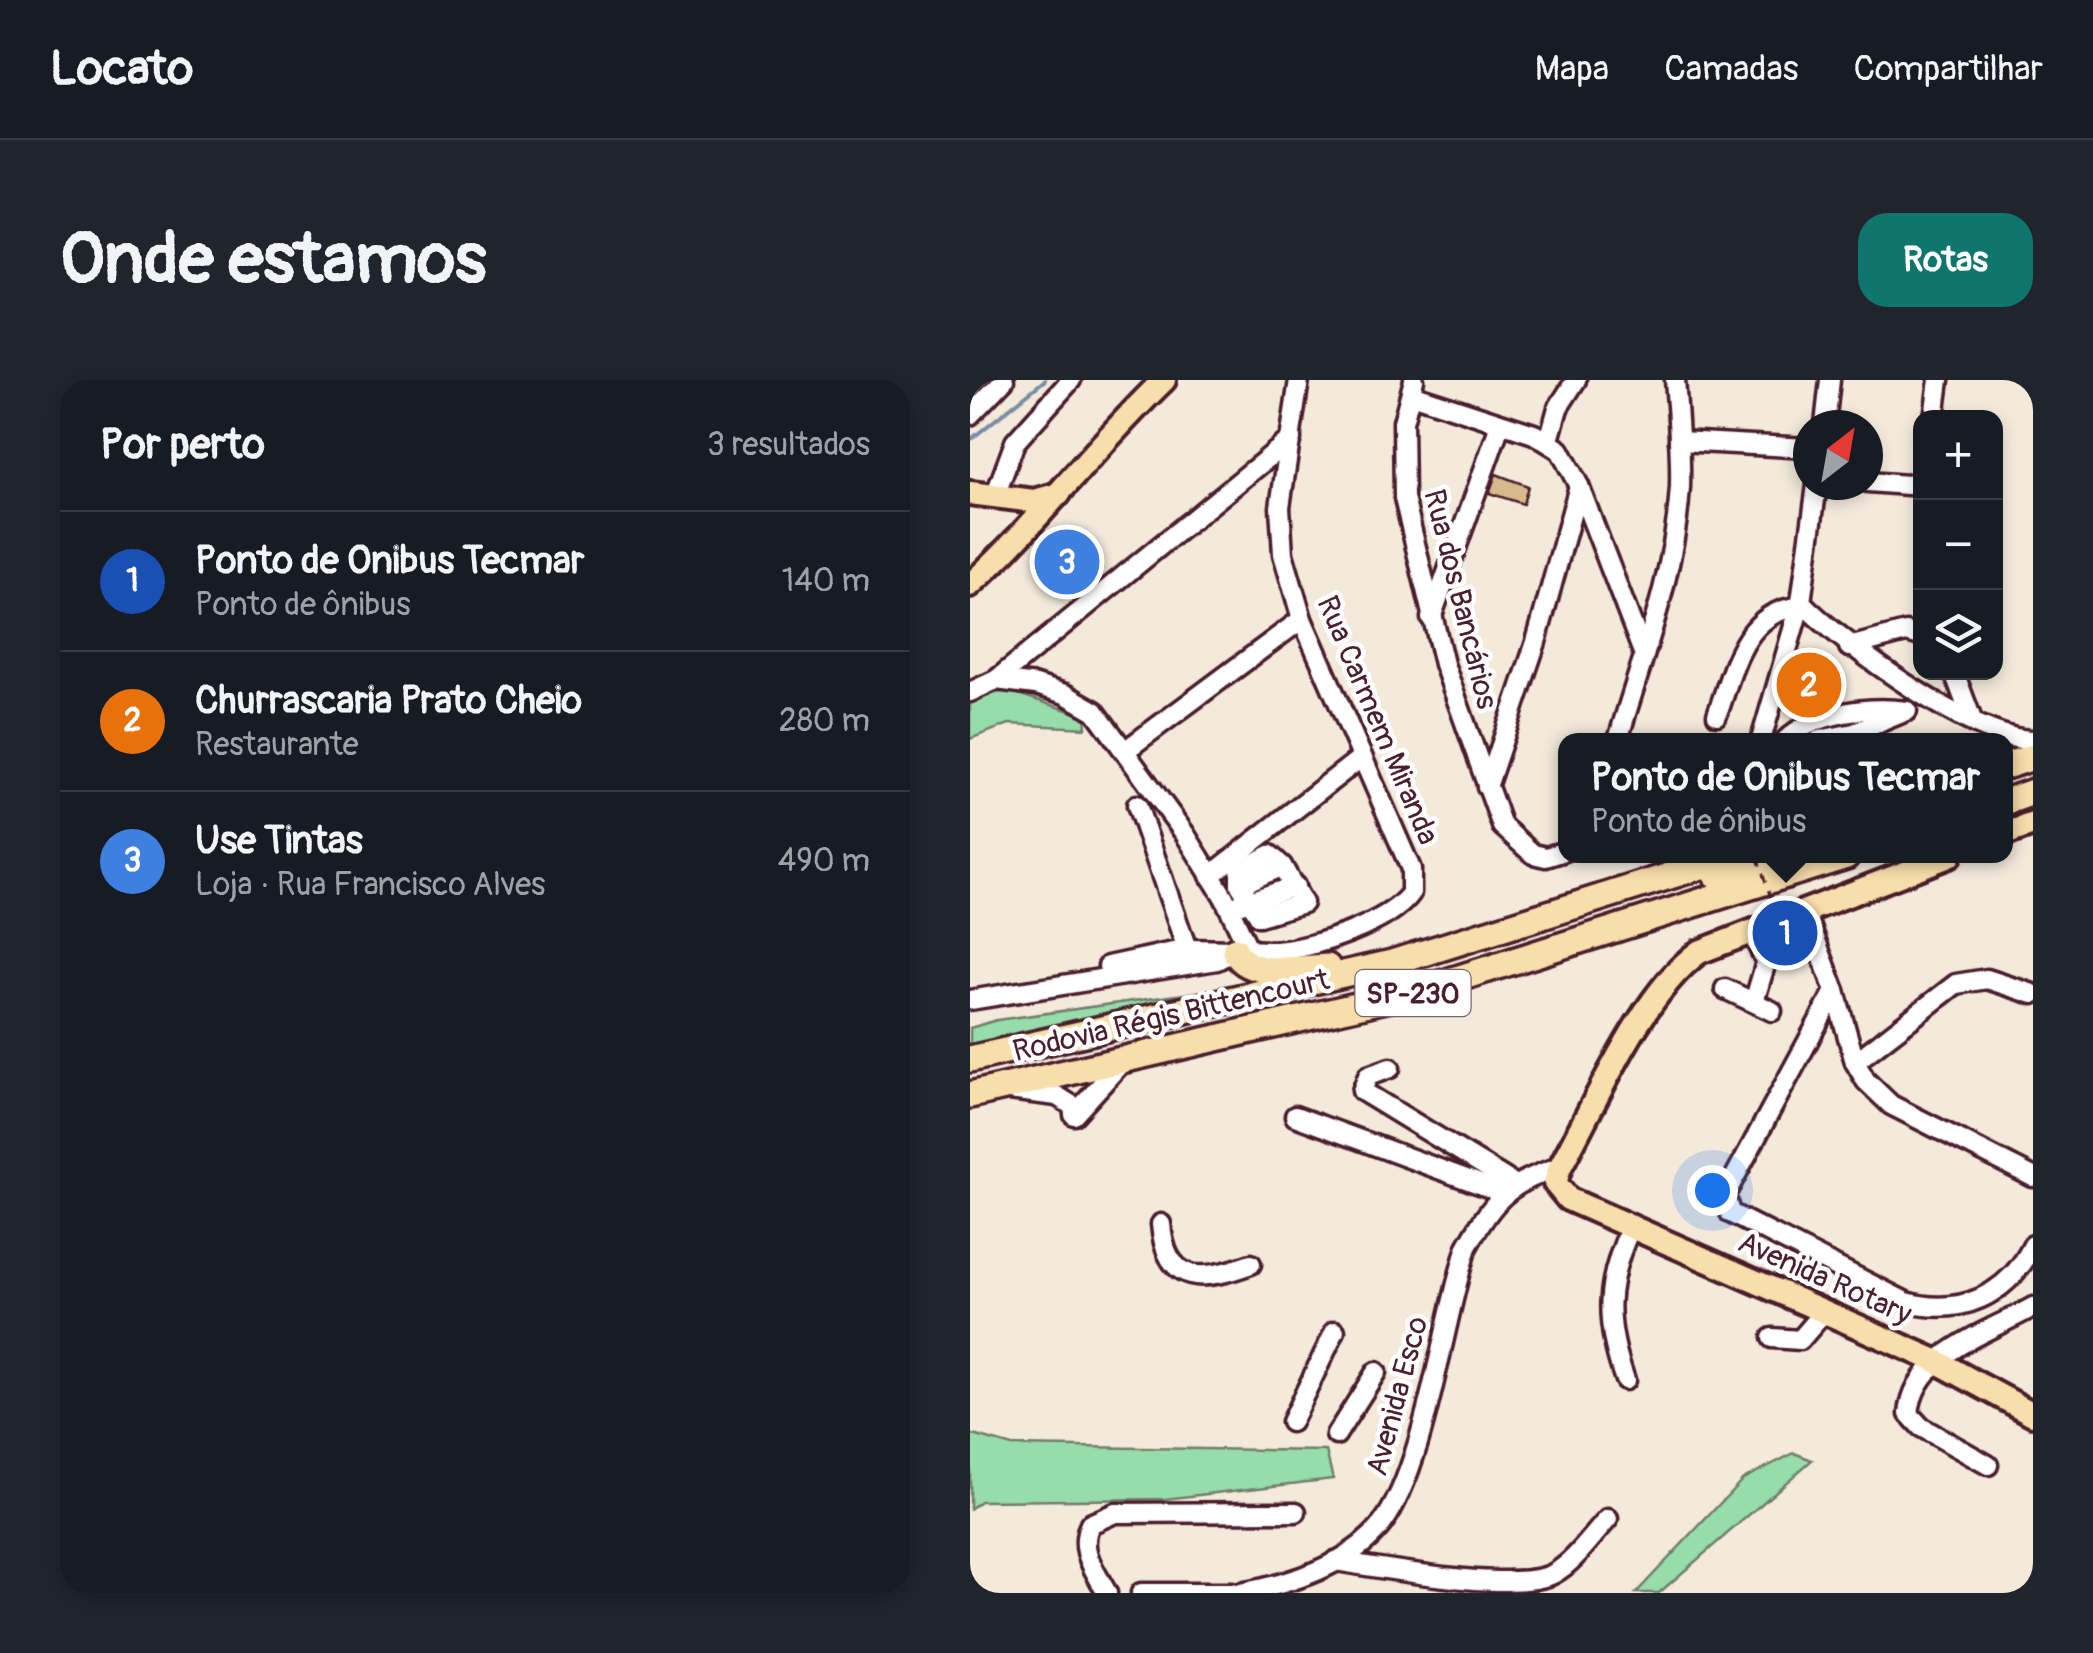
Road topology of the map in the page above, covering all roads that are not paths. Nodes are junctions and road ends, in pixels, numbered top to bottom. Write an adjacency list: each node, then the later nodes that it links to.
1 (1004, 380): 12 (street)
2 (1071, 380): 23 (street)
3 (1164, 380): 22 (main road)
4 (1299, 380): 14 (street, Rua Carmem Miranda)
5 (1576, 380): 15 (street)
6 (1676, 380): 16 (street)
7 (1830, 380): 10 (street)
8 (1938, 380): 11 (street)
9 (1413, 387): 13 (street); 28 (street, Rua dos Bancários)
10 (1827, 410)
11 (1935, 410)
12 (970, 415)
13 (1500, 425): 15 (street); 28 (street)
14 (1291, 439): 29 (street, Rua Carmem Miranda); 33 (street)
15 (1549, 440): 20 (street)
16 (1679, 441): 17 (street); 32 (street)
17 (1793, 447)
18 (1883, 483): 19 (street)
19 (1913, 484)
20 (1580, 486): 32 (street); 47 (street)
21 (970, 492): 23 (main road)
22 (1061, 493): 23 (main road); 25 (main road)
23 (1000, 497): 25 (main road)
24 (1815, 500): 27 (street)
25 (1016, 544): 26 (main road)
26 (970, 585)
27 (1800, 604): 31 (street); 38 (street); 41 (street)
28 (1431, 618): 47 (street, Rua dos Bancários)
29 (1302, 620): 45 (street); 46 (street, Rua Carmem Miranda)
30 (1913, 634): 31 (street)
31 (1849, 647): 36 (street)
32 (1644, 655): 40 (street)
33 (996, 680): 35 (street); 45 (street)
34 (1957, 680): 39 (street)
35 (970, 692)
36 (1935, 699): 37 (street); 39 (street)
37 (1908, 711): 42 (street); 43 (street)
38 (1717, 715)
39 (1972, 720): 44 (street)
40 (1620, 733)
41 (1763, 733)
42 (1794, 733)
43 (1854, 733)
44 (1999, 733)
45 (1126, 750): 55 (street)
46 (1362, 757): 55 (street); 62 (street, Rua Carmem Miranda)
47 (1487, 787): 49 (street, Rua dos Bancários)
48 (1136, 805): 63 (street)
49 (1558, 853)
50 (1679, 863): 56 (highway)
51 (1711, 863): 56 (highway, Rodovia Régis Bittencourt / SP-230)
52 (1757, 863): 60 (highway)
53 (1824, 863): 73 (highway, Rodovia Régis Bittencourt / SP-230)
54 (1930, 863): 59 (main road)
55 (1210, 876): 58 (street)
56 (1631, 888): 60 (highway, Rodovia Régis Bittencourt / SP-230)
57 (1244, 893): 57 (street); 58 (street)
58 (1230, 908): 62 (street)
59 (1805, 912): 61 (main road); 67 (street)
60 (1528, 922): 64 (highway, Rodovia Régis Bittencourt / SP-230)
61 (1751, 932): 70 (street); 79 (main road)
62 (1241, 948): 63 (street); 64 (highway); 65 (street)
63 (1187, 949): 65 (street)
64 (1392, 963): 72 (highway, Rodovia Régis Bittencourt / SP-230)
65 (1092, 980): 69 (street)
66 (1725, 989): 70 (street)
67 (1835, 991): 74 (street); 84 (street)
68 (2033, 994): 74 (street)
69 (970, 1000)
70 (1754, 1002): 71 (street)
71 (1772, 1011)
72 (970, 1059)
73 (1122, 1062): 76 (highway, Rodovia Régis Bittencourt / SP-230); 76 (street)
74 (1855, 1062): 80 (street)
75 (1390, 1068): 81 (street)
76 (999, 1089): 77 (highway, Rodovia Régis Bittencourt / SP-230)
77 (970, 1095)
78 (1295, 1116): 81 (street)
79 (1560, 1166): 81 (street); 83 (main road, Avenida Rotary)
80 (2033, 1177)
81 (1509, 1189): 99 (street, Avenida Esco)
82 (1161, 1224): 85 (street)
83 (1632, 1225): 87 (main road, Avenida Rotary); 92 (street)
84 (2033, 1245)
85 (1250, 1264)
86 (2033, 1307): 90 (street)
87 (1825, 1311): 89 (street); 90 (main road, Avenida Rotary)
88 (1335, 1331): 94 (street)
89 (1772, 1338)
90 (1934, 1360): 93 (main road, Avenida Rotary); 96 (street)
91 (1376, 1372): 95 (street)
92 (1625, 1380)
93 (2033, 1414)
94 (1291, 1422)
95 (1336, 1436)
96 (1988, 1465)
97 (1296, 1512): 100 (street)
98 (1608, 1518): 99 (street)
99 (1335, 1561): 103 (street, Avenida Esco)
100 (1107, 1593)
101 (1141, 1593): 102 (street)
102 (1232, 1593)
103 (1240, 1593)

